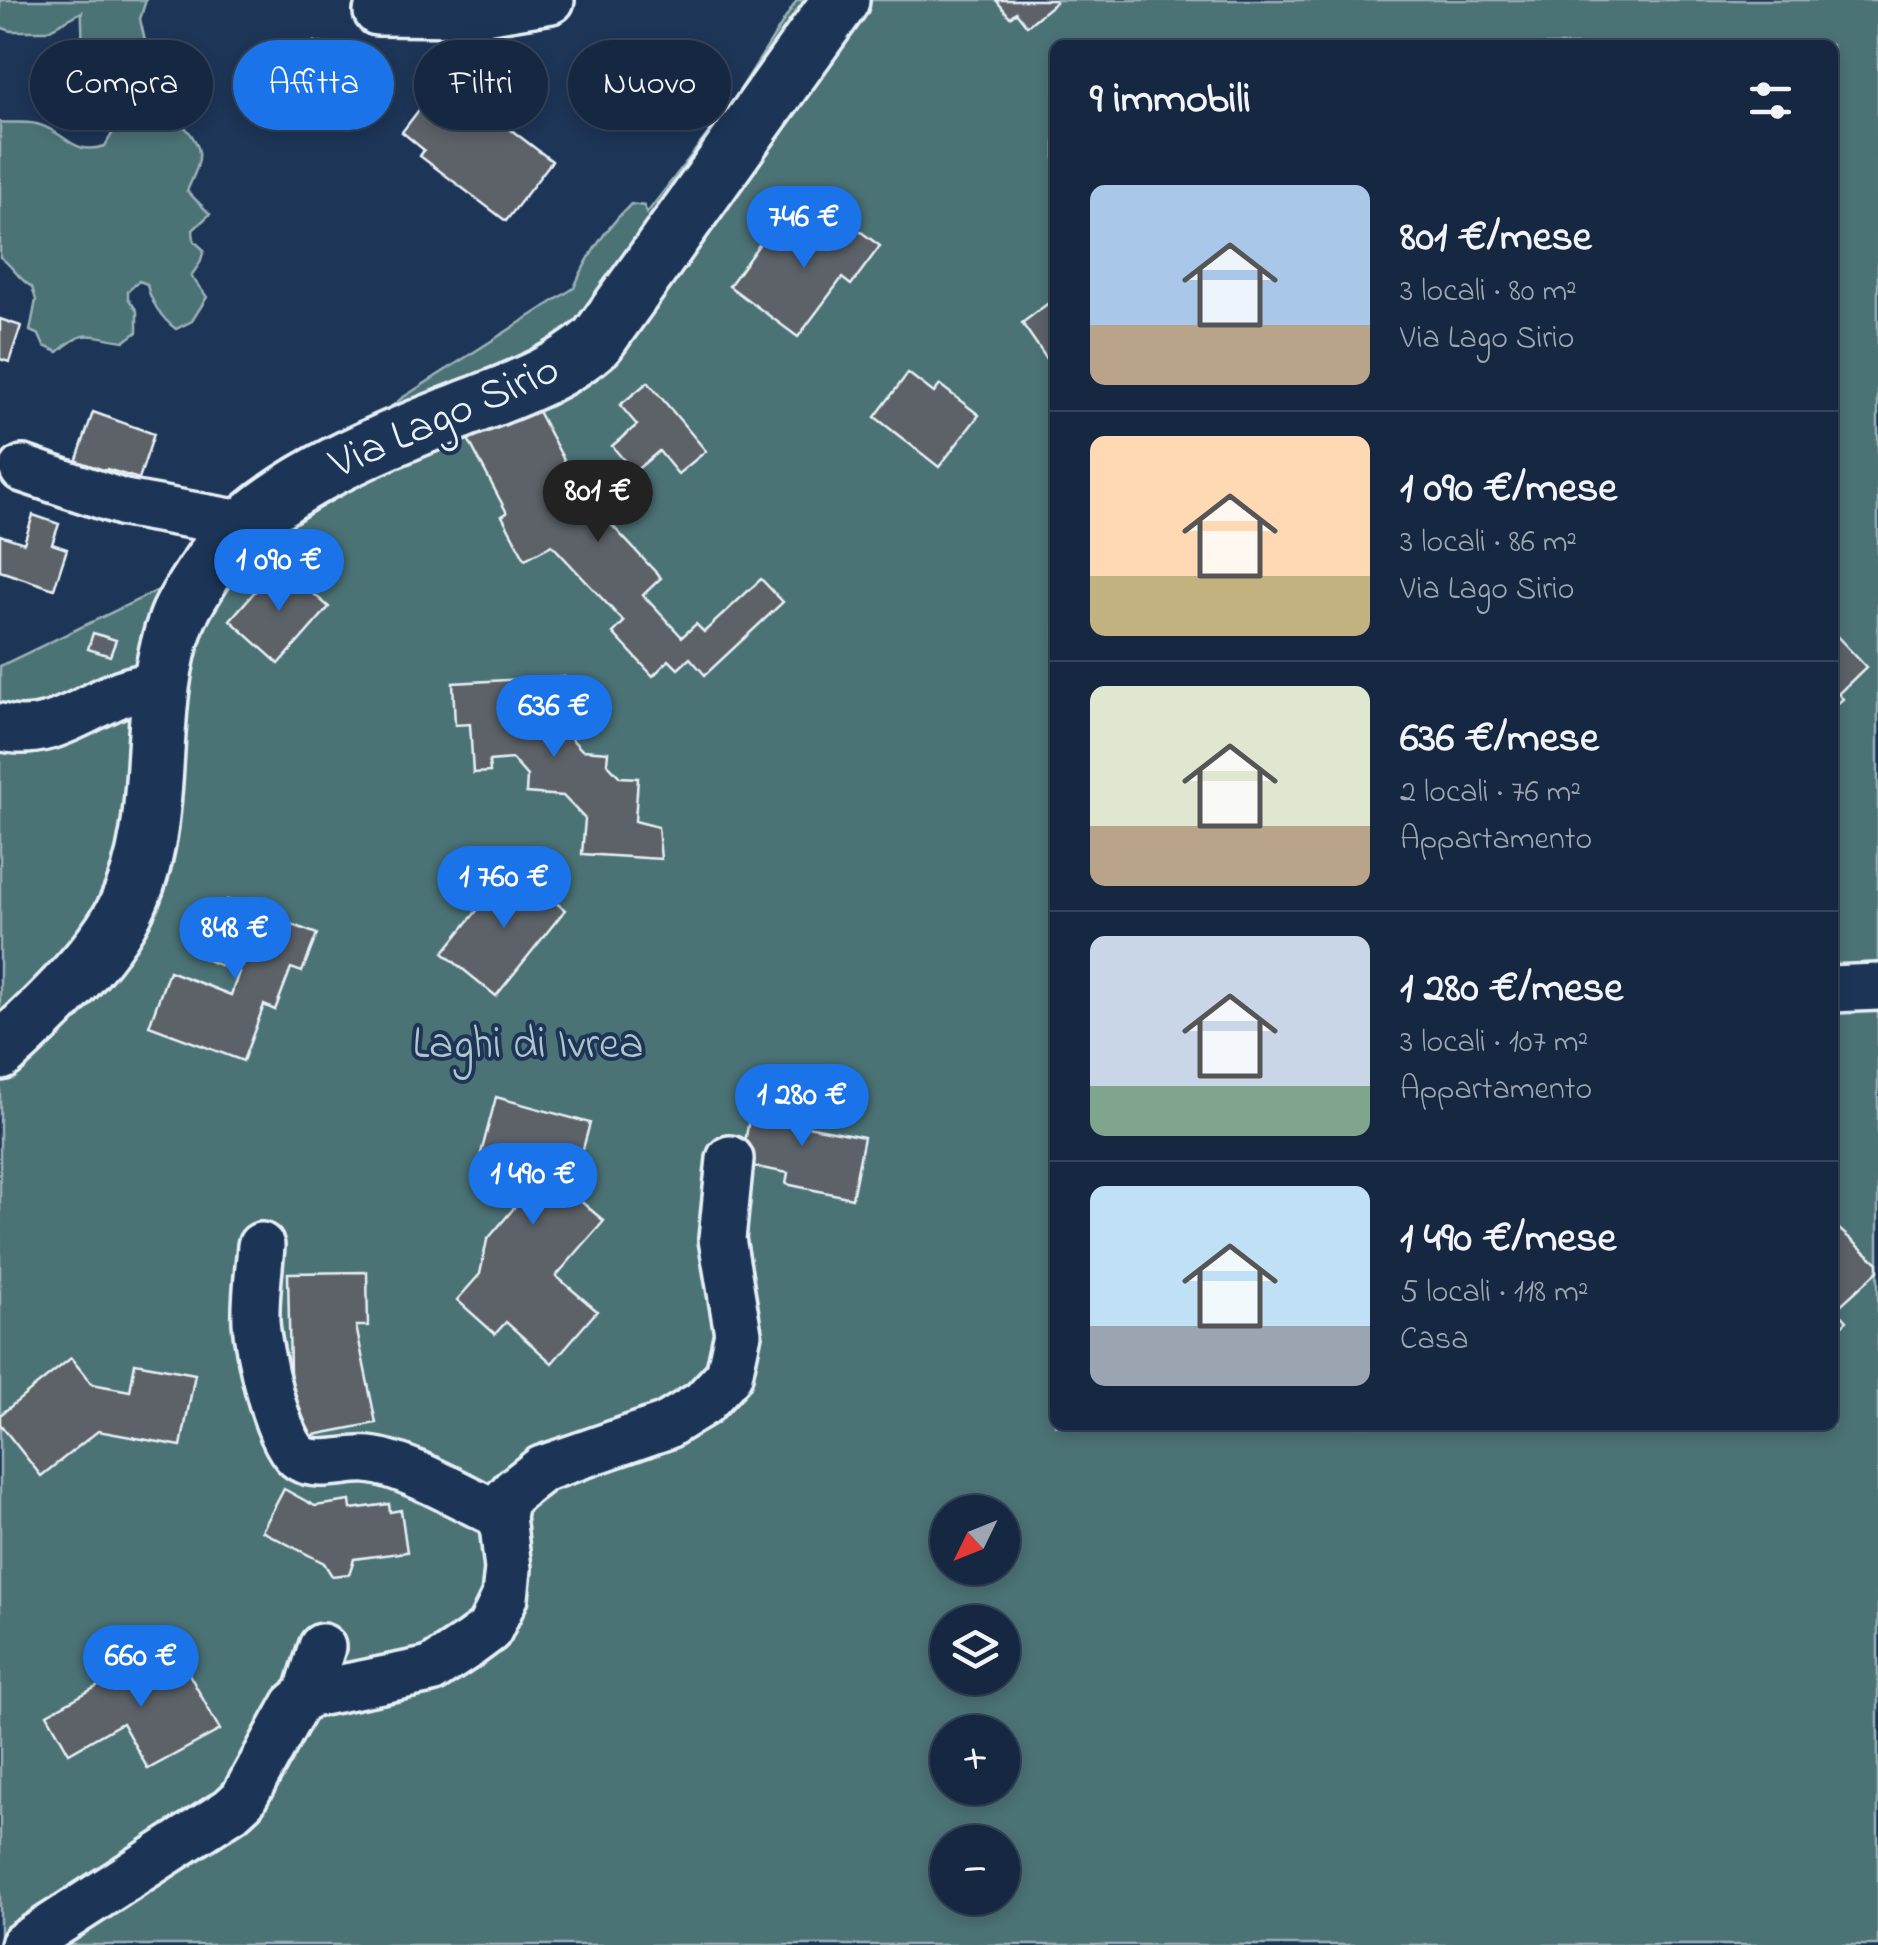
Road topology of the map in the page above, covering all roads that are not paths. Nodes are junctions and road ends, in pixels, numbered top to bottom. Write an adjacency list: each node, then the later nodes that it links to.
1 (551, 0): 3 (street)
2 (841, 0): 5 (main road, Via Lago Sirio)
3 (377, 12)
4 (23, 469): 5 (street)
5 (247, 526): 6 (main road, Via Lago Sirio)
6 (162, 684): 7 (street); 10 (main road, Via Lago Sirio)
7 (0, 727)
8 (1838, 988): 9 (street)
9 (1878, 988)
10 (0, 1052)
11 (730, 1159): 13 (street)
12 (261, 1246): 13 (street)
13 (496, 1497): 15 (street)
14 (322, 1648): 15 (street)
15 (307, 1695): 16 (street)
16 (36, 1928)

